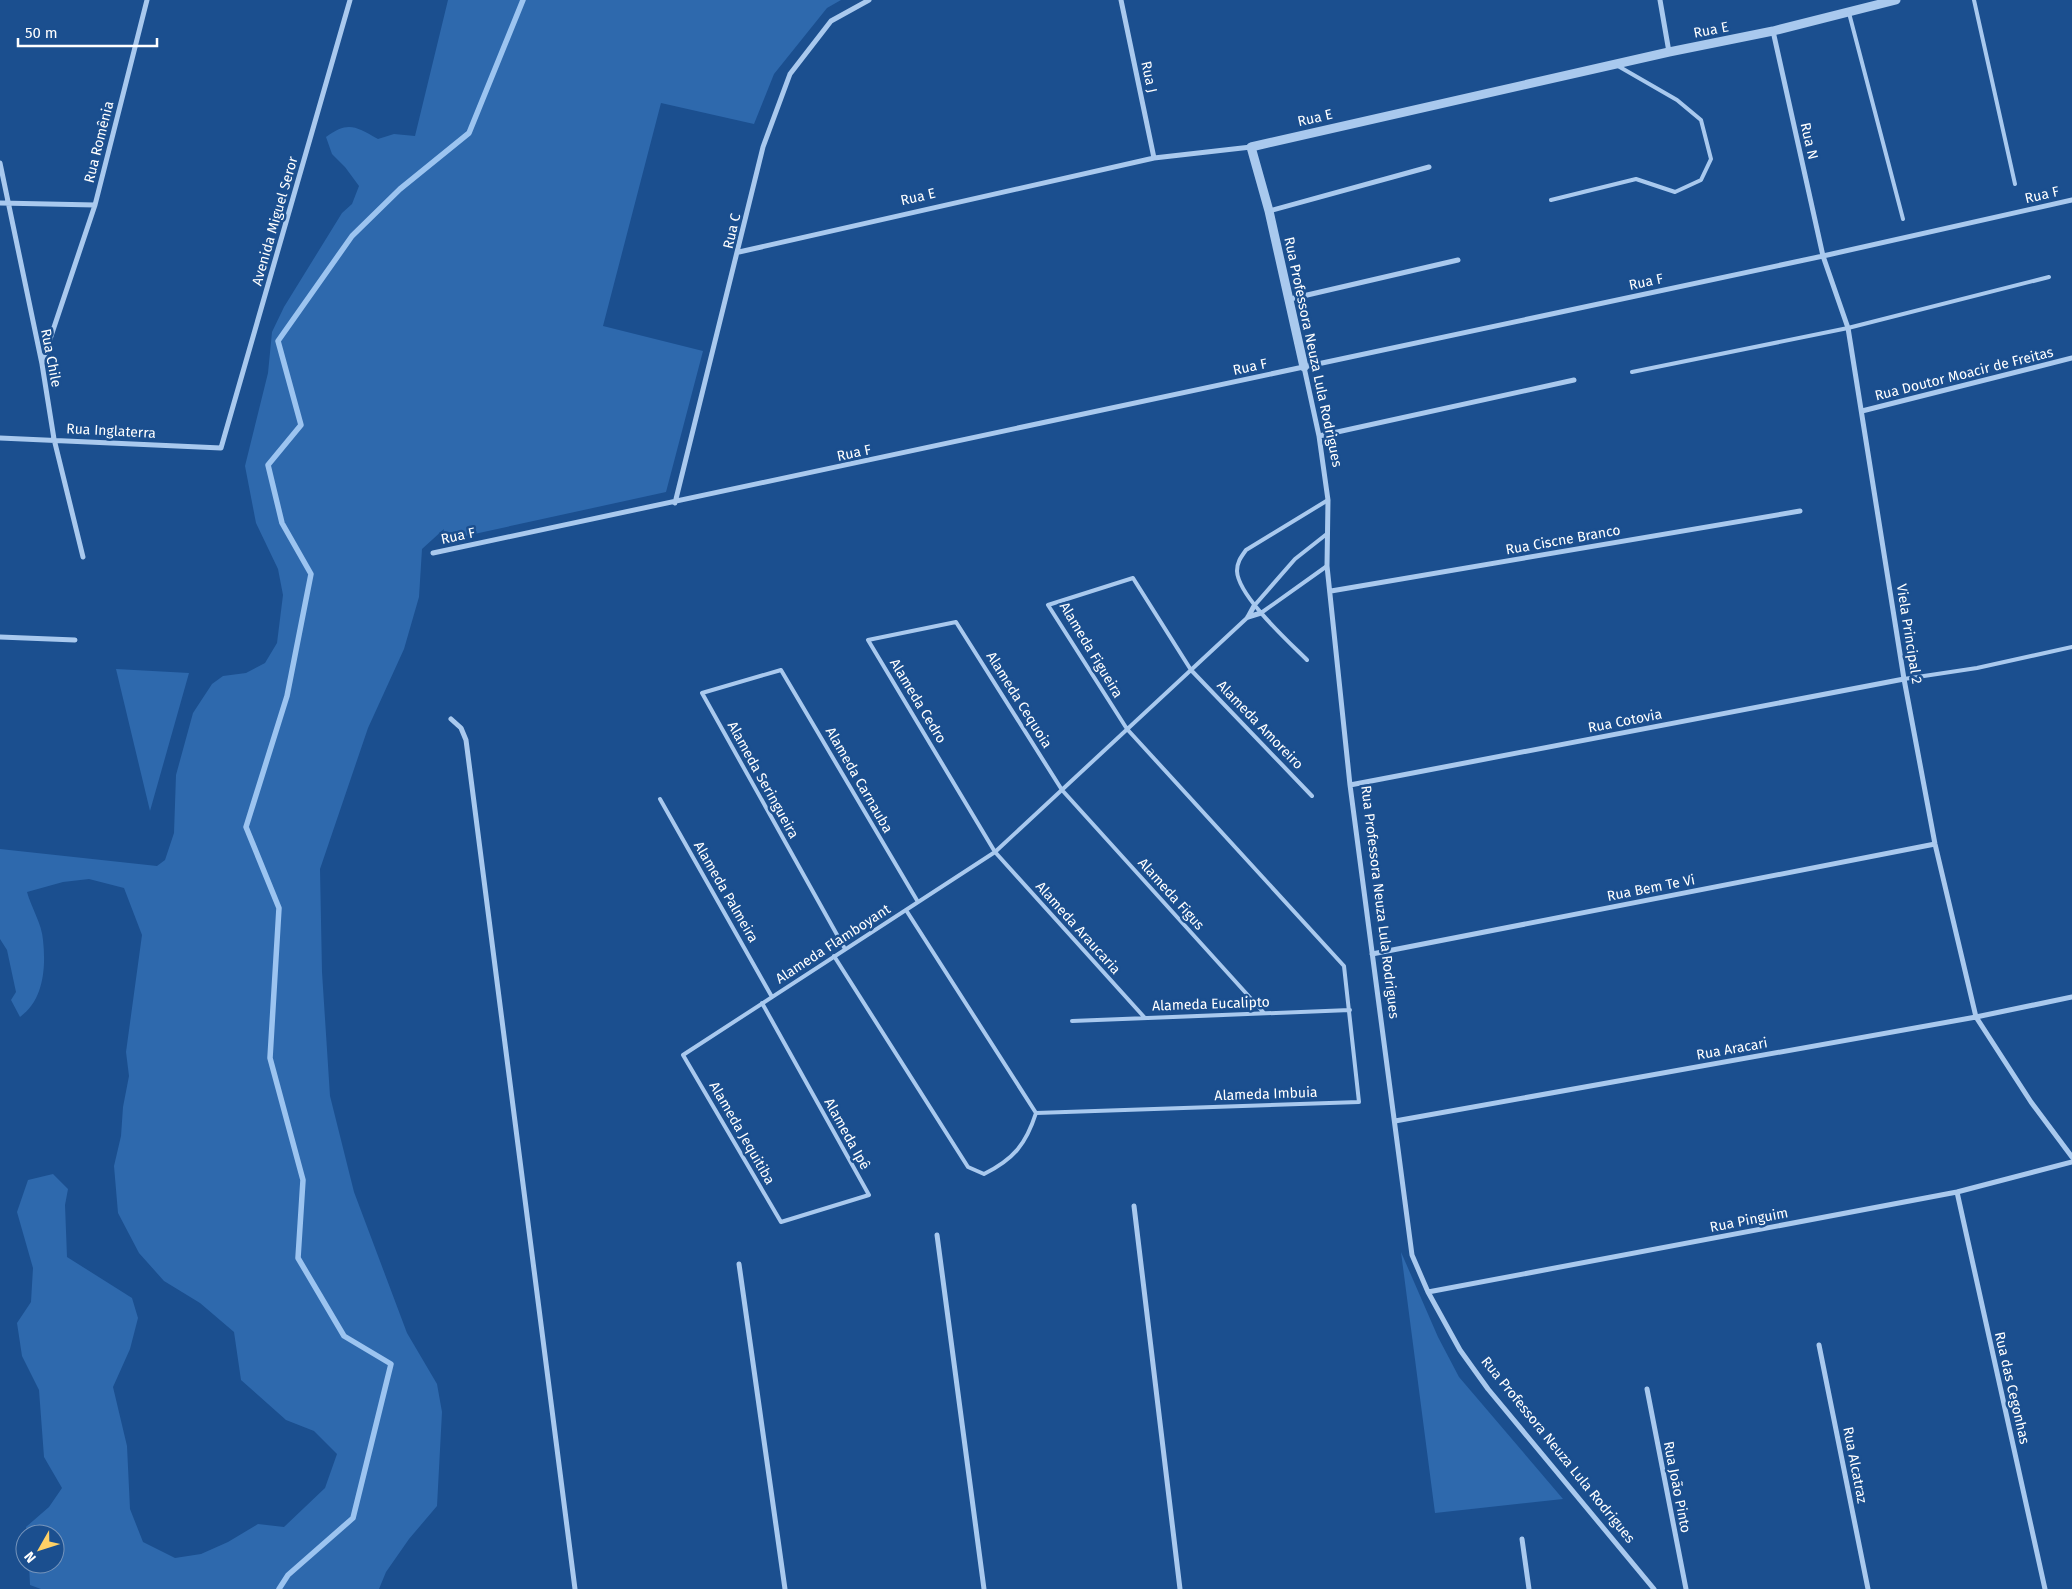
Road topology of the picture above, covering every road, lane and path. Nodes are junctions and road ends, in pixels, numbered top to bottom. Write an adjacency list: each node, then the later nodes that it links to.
1 (148, 0): 21 (street, Rua Romênia)
2 (350, 0): 39 (street, Avenida Miguel Seror)
3 (869, 0): 24 (street, Rua C)
4 (1121, 0): 13 (street, Rua J)
5 (1660, 0): 10 (street)
6 (1896, 0): 8 (street, Rua E)
7 (1974, 0): 16 (lane)
8 (1848, 11): 9 (street, Rua E); 23 (lane)
9 (1773, 31): 10 (street, Rua E); 25 (street, Rua N)
10 (1669, 52): 11 (street, Rua E)
11 (1616, 64): 12 (street, Rua E); 17 (lane)
12 (1251, 147): 13 (street, Rua E); 22 (street, Rua Professora Neuza Lula Rodrigues)
13 (1154, 158): 24 (street, Rua E)
14 (0, 163): 20 (street, Rua Chile)
15 (1429, 167): 22 (street)
16 (2015, 184)
17 (1551, 200)
18 (2072, 200): 25 (street, Rua F)
19 (0, 203): 20 (street, Rua Romênia)
20 (8, 203): 21 (street, Rua Romênia); 31 (street, Rua Chile)
21 (95, 205): 31 (street)
22 (1269, 211): 28 (street, Rua Professora Neuza Lula Rodrigues)
23 (1903, 219)
24 (738, 252): 41 (street, Rua C)
25 (1824, 256): 29 (street, Viela Principal 2); 32 (street, Rua F)
26 (1458, 260): 28 (street)
27 (2049, 276): 29 (lane)
28 (1290, 299): 32 (street, Rua Professora Neuza Lula Rodrigues)
29 (1848, 328): 33 (lane); 35 (street, Viela Principal 2)
30 (2072, 358): 35 (street, Rua Doutor Moacir de Freitas)
31 (42, 364): 38 (street, Rua Chile)
32 (1304, 367): 36 (street, Rua Professora Neuza Lula Rodrigues); 41 (street, Rua F)
33 (1632, 372)
34 (1574, 380): 36 (street)
35 (1862, 411): 59 (street, Viela Principal 2)
36 (1319, 436): 40 (street, Rua Professora Neuza Lula Rodrigues)
37 (0, 438): 38 (street, Rua Inglaterra)
38 (54, 439): 39 (street, Rua Inglaterra); 45 (street, Rua Chile)
39 (221, 448)
40 (1328, 500): 43 (street, Rua Professora Neuza Lula Rodrigues); 49 (lane)
41 (675, 503): 44 (street, Rua F)
42 (1800, 511): 48 (street, Rua Ciscne Branco)
43 (1328, 533): 46 (street, Rua Professora Neuza Lula Rodrigues); 49 (lane)
44 (433, 553)
45 (83, 556)
46 (1327, 566): 48 (street, Rua Professora Neuza Lula Rodrigues); 50 (lane)
47 (1133, 578): 58 (lane, Alameda Amoreiro); 61 (lane, Alameda Figueira)
48 (1331, 591): 62 (street, Rua Professora Neuza Lula Rodrigues)
49 (1254, 606): 50 (lane); 51 (street)
50 (1261, 614): 51 (street); 56 (lane)
51 (1248, 617): 58 (lane, Alameda Flamboyant)
52 (956, 622): 63 (lane, Alameda Cequoia); 67 (lane, Alameda Cedro)
53 (0, 637): 54 (street)
54 (75, 640)
55 (2072, 647): 59 (lane)
56 (1306, 660)
57 (781, 670): 68 (lane, Alameda Carnauba); 70 (lane, Alameda Seringueira)
58 (1191, 670): 61 (lane, Alameda Flamboyant); 64 (lane, Alameda Amoreiro)
59 (1904, 679): 62 (street, Rua Cotovia); 66 (street, Viela Principal 2)
60 (451, 719): 95 (street)
61 (1127, 729): 63 (lane, Alameda Flamboyant); 76 (lane, Alameda Imbuia)
62 (1350, 785): 71 (street, Rua Professora Neuza Lula Rodrigues)
63 (1062, 790): 67 (lane, Alameda Flamboyant); 77 (lane, Alameda Figus)
64 (1312, 796)
65 (660, 799): 73 (lane, Alameda Palmeira)
66 (1935, 844): 71 (street, Rua Bem Te Vi); 78 (street, Viela Principal 2)
67 (995, 852): 68 (lane, Alameda Flamboyant); 79 (lane, Alameda Araucaria)
68 (918, 902): 69 (lane, Alameda Flamboyant)
69 (906, 910): 70 (lane, Alameda Flamboyant); 82 (lane)
70 (845, 949): 72 (lane, Alameda Flamboyant)
71 (1372, 954): 83 (street, Rua Professora Neuza Lula Rodrigues)
72 (834, 956): 73 (lane, Alameda Flamboyant); 82 (lane)
73 (772, 997): 75 (lane, Alameda Flamboyant)
74 (2072, 997): 78 (street, Rua Aracari)
75 (762, 1003): 81 (lane, Alameda Flamboyant); 88 (lane, Alameda Ipê)
76 (1350, 1010): 77 (lane, Alameda Eucalipto); 82 (lane, Alameda Imbuia)
77 (1264, 1013): 79 (lane, Alameda Eucalipto)
78 (1976, 1017): 83 (street, Rua Aracari); 84 (street, Viela Principal 2)
79 (1145, 1018): 80 (lane, Alameda Eucalipto)
80 (1072, 1022)
81 (683, 1054): 88 (lane, Alameda Jequitiba)
82 (1036, 1113)
83 (1396, 1121): 91 (street, Rua Professora Neuza Lula Rodrigues)
84 (2072, 1157)
85 (2072, 1162): 86 (street, Rua Pinguim)
86 (1957, 1192): 91 (street, Rua Pinguim); 103 (street, Rua das Cegonhas)
87 (1134, 1206): 98 (street)
88 (781, 1222)
89 (937, 1235): 97 (street)
90 (739, 1264): 96 (street)
91 (1428, 1292): 100 (street, Rua Professora Neuza Lula Rodrigues)
92 (1819, 1345): 102 (street, Rua Alcatraz)
93 (1646, 1389): 101 (street, Rua João Pinto)
94 (1522, 1539): 99 (street)
95 (575, 1589)
96 (785, 1589)
97 (984, 1589)
98 (1180, 1589)
99 (1529, 1589)
100 (1654, 1589)
101 (1686, 1589)
102 (1868, 1589)
103 (2045, 1589)

